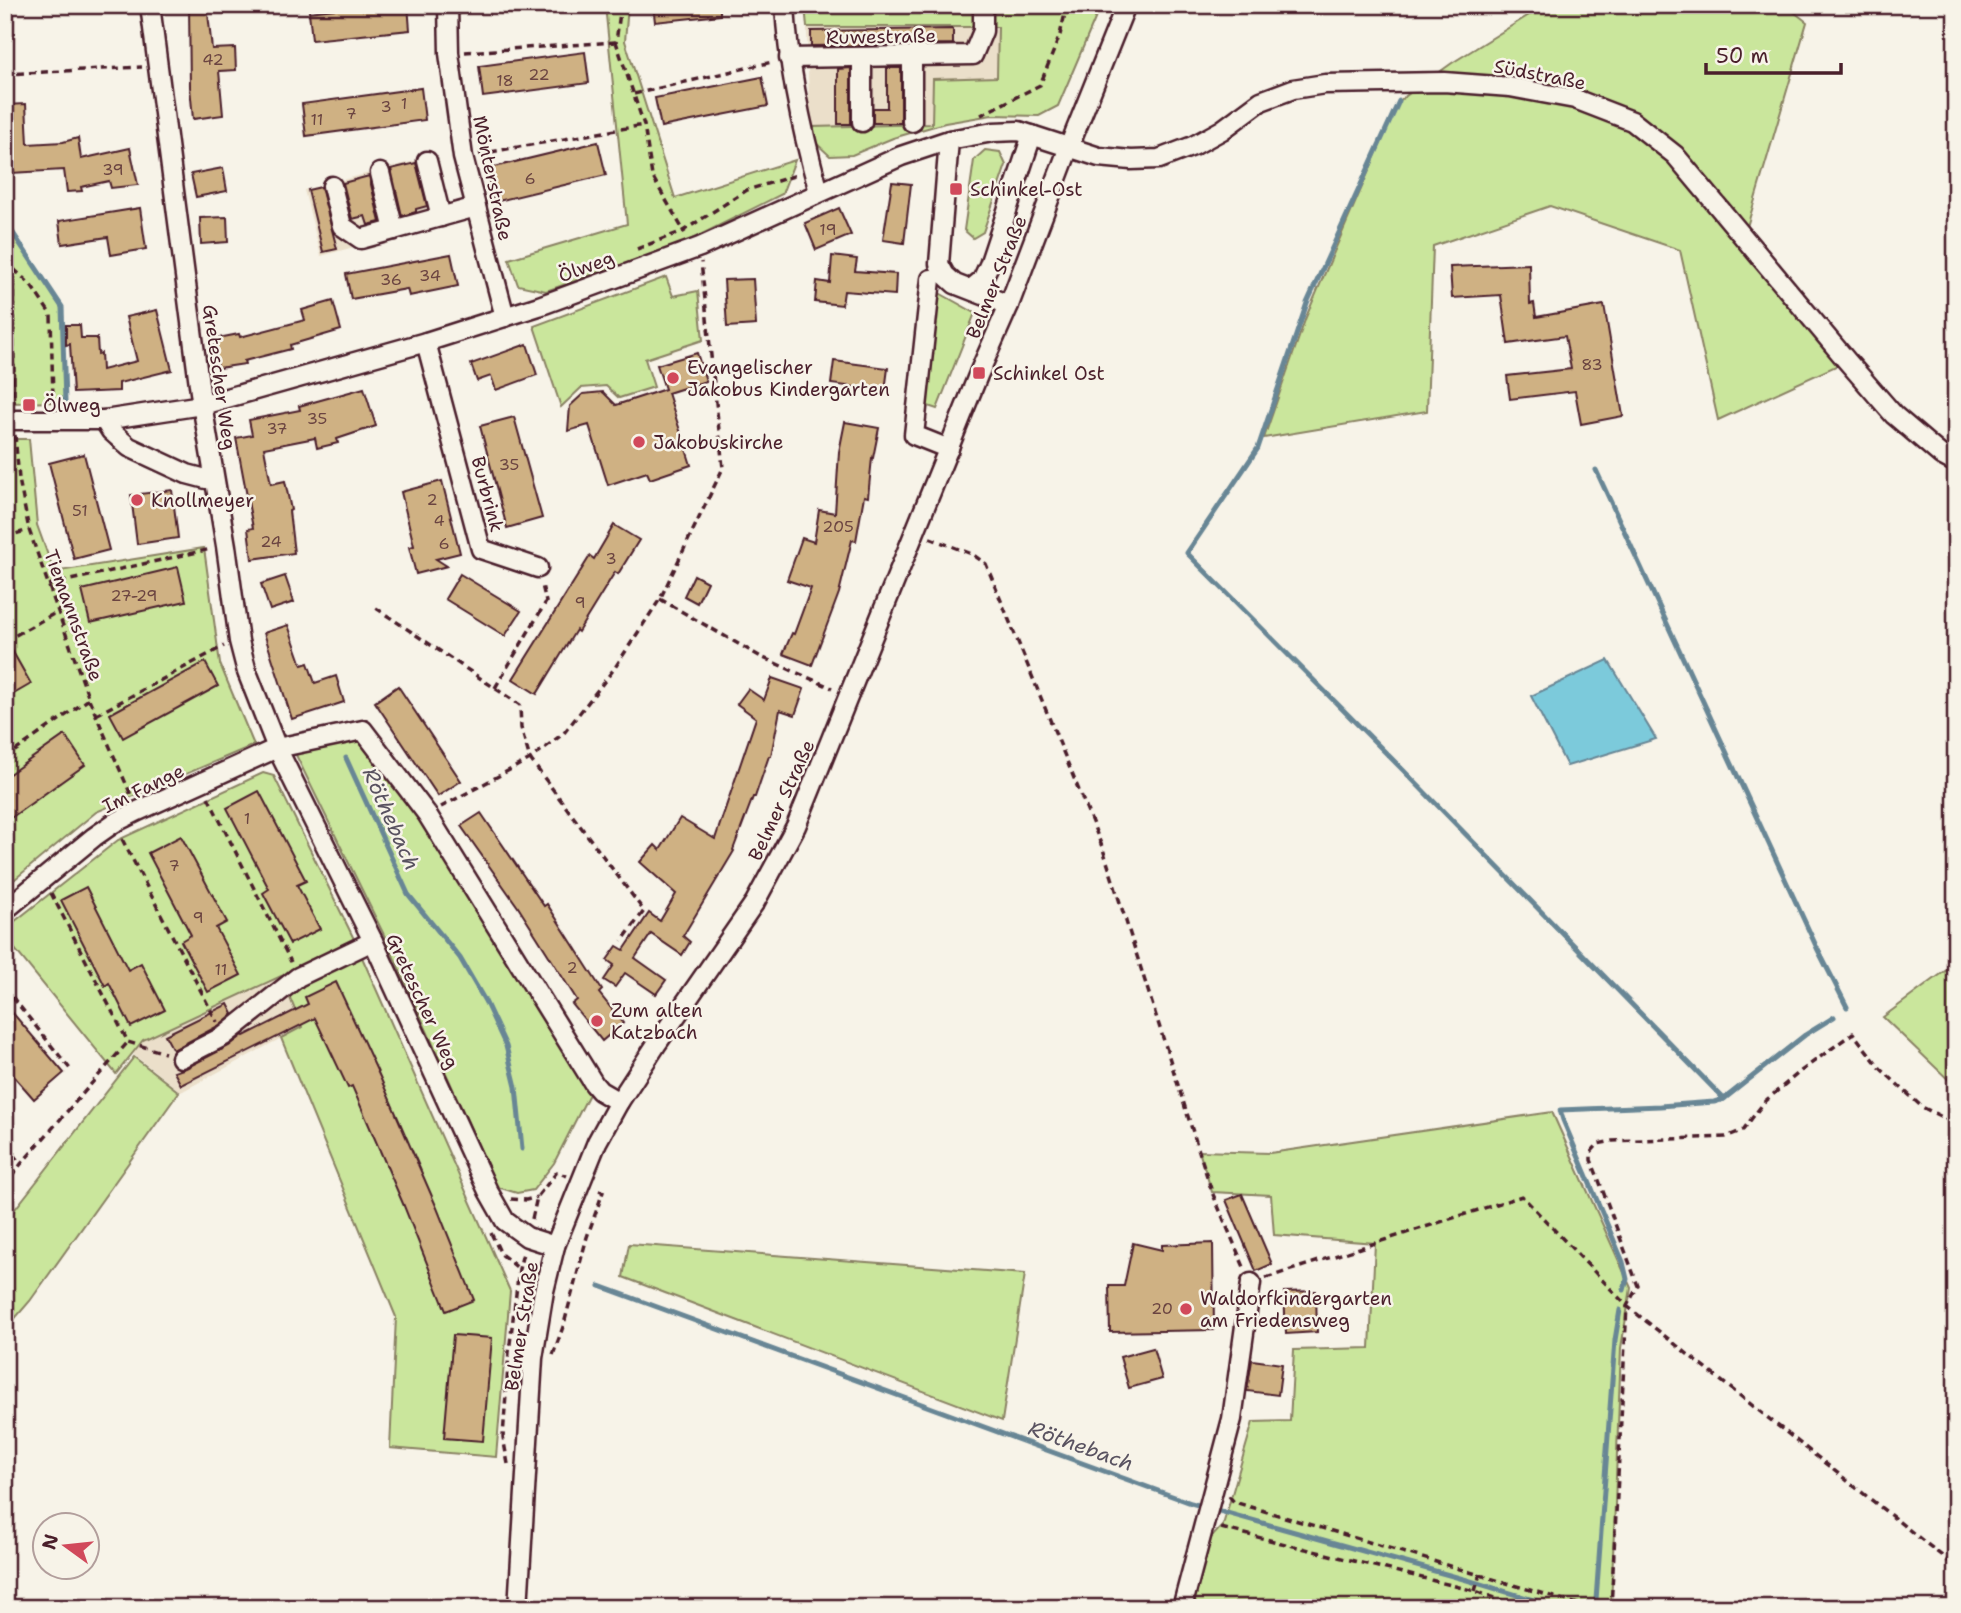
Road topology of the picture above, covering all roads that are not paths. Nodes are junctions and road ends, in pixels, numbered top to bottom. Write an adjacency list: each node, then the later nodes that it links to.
1 (150, 5): 26 (street, Gretescher Weg)
2 (448, 5): 18 (street, Mönterstraße)
3 (785, 5): 8 (street)
4 (983, 5): 6 (street, Ruwestraße)
5 (1126, 5): 13 (street, Belmer Straße)
6 (912, 56): 7 (street, Ruwestraße); 10 (street)
7 (862, 57): 8 (street, Ruwestraße); 9 (street)
8 (789, 58): 17 (street)
9 (862, 122)
10 (912, 122)
11 (1032, 135): 12 (street, Ölweg); 13 (street, Ölweg); 22 (street)
12 (949, 140): 17 (street, Ölweg); 22 (street)
13 (1069, 147): 23 (street, Belmer Straße); 30 (street, Südstraße)
14 (427, 161): 19 (street)
15 (380, 173): 20 (street)
16 (332, 186): 20 (street)
17 (819, 192): 24 (street, Ölweg)
18 (476, 207): 19 (street); 24 (street, Mönterstraße)
19 (441, 217): 20 (street)
20 (394, 230)
21 (931, 279): 29 (street)
22 (971, 289): 23 (street)
23 (1009, 305): 29 (street, Belmer Straße)
24 (505, 317): 25 (street, Ölweg)
25 (426, 342): 26 (street, Ölweg); 32 (street, Burbrink)
26 (202, 405): 27 (street, Ölweg); 31 (street, Gretescher Weg)
27 (104, 419): 28 (street, Ölweg); 31 (street)
28 (10, 421)
29 (949, 449): 37 (street, Belmer Straße)
30 (1956, 463)
31 (213, 478): 33 (street, Gretescher Weg)
32 (538, 568)
33 (277, 748): 34 (street, Im Fange); 35 (street, Gretescher Weg); 37 (street)
34 (5, 910)
35 (373, 941): 36 (street); 38 (street, Gretescher Weg)
36 (181, 1058)
37 (619, 1102): 38 (street, Belmer Straße)
38 (555, 1247): 40 (street, Belmer Straße)
39 (1251, 1283): 41 (street)
40 (518, 1608)
41 (1182, 1608)

